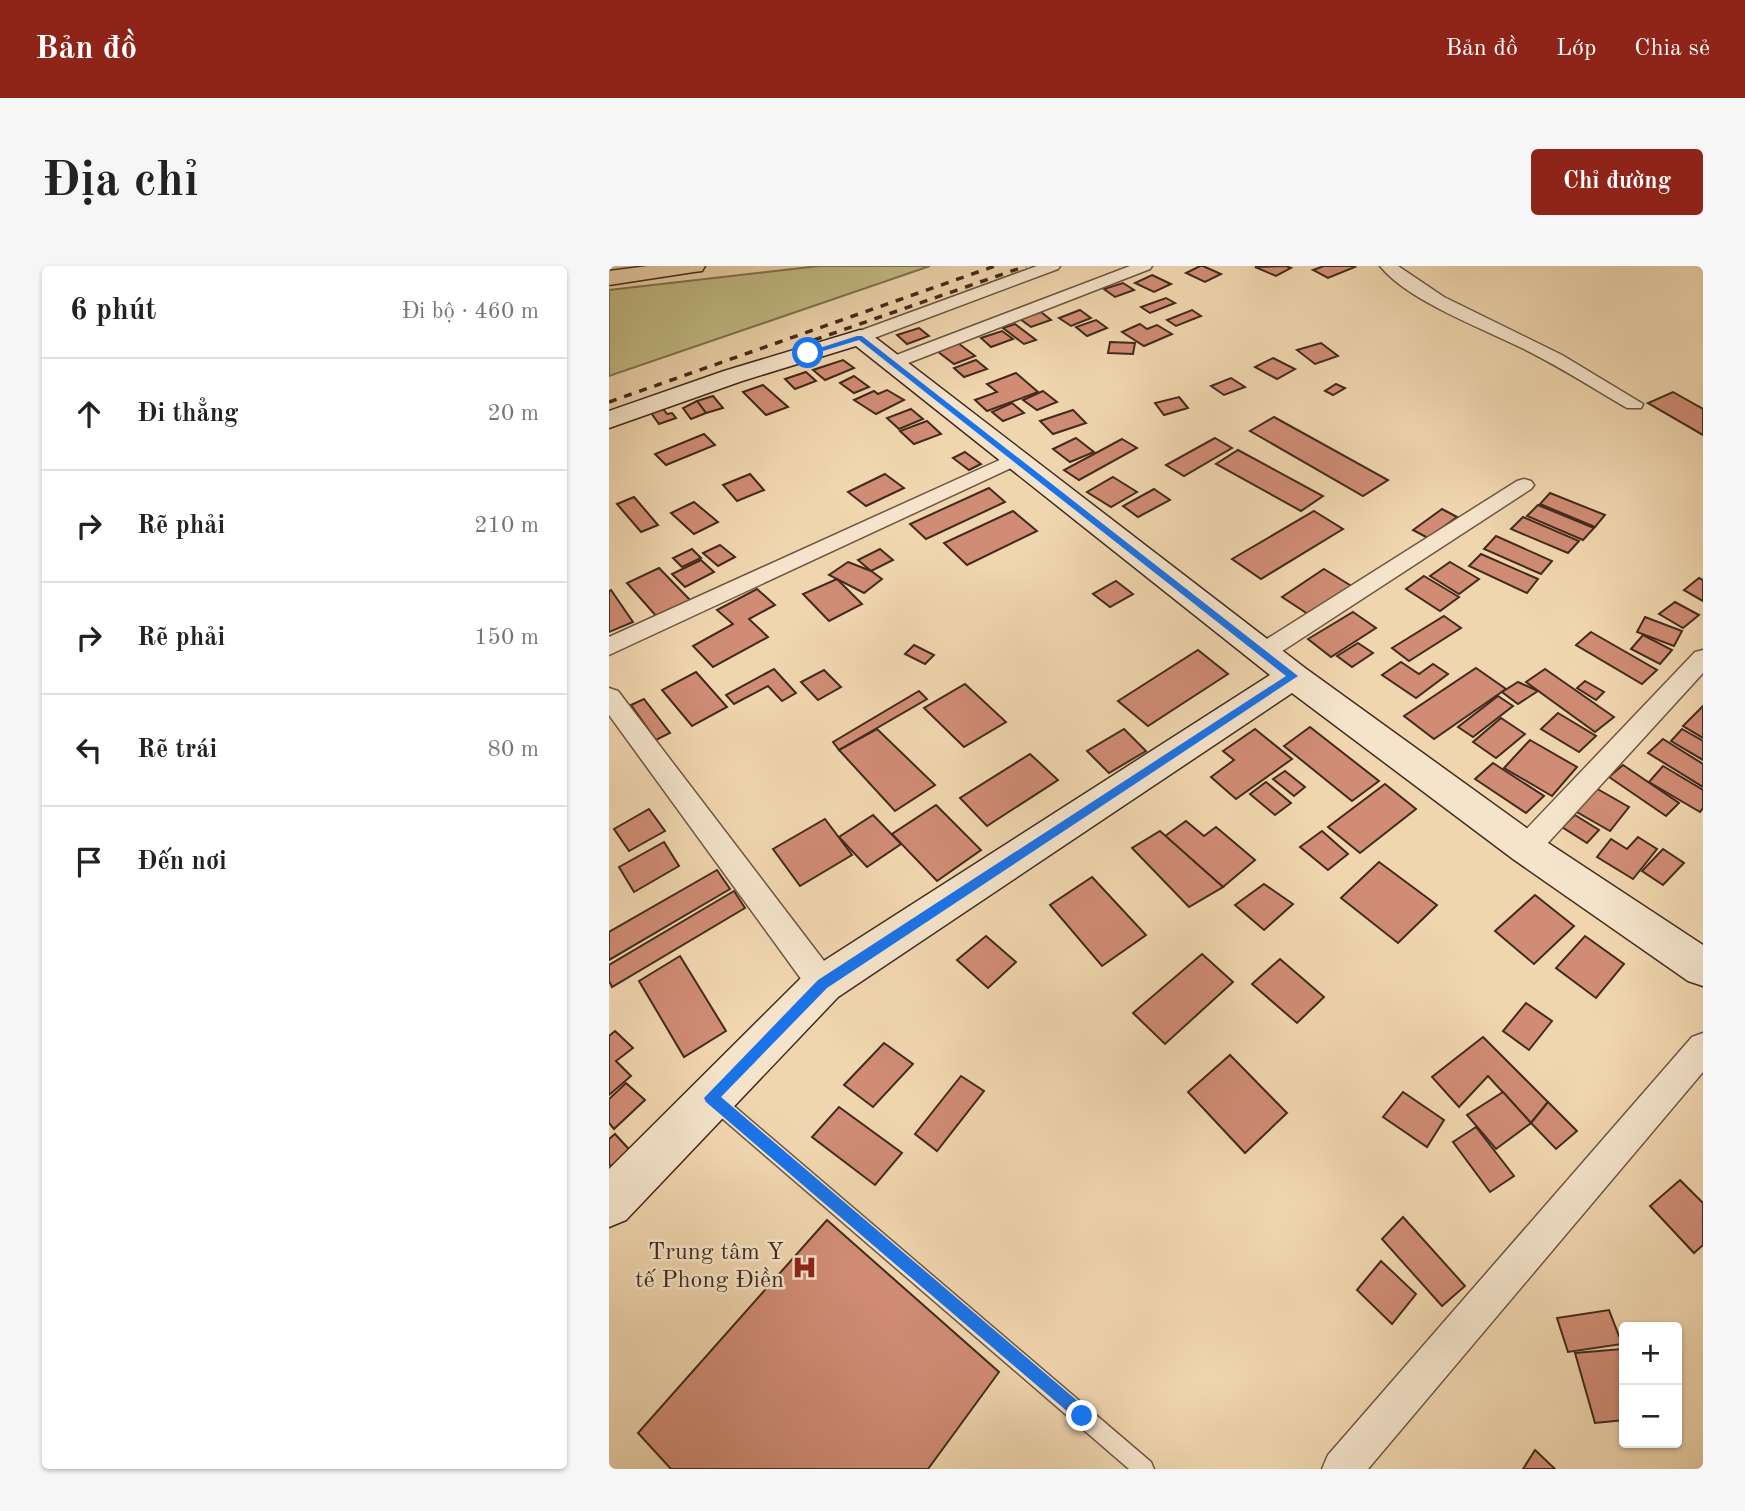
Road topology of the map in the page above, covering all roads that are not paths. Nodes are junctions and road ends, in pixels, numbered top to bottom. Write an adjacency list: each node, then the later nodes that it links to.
1 (694, 266): 5 (highway)
2 (1052, 266): 6 (street)
3 (1144, 266): 7 (street)
4 (1388, 266): 8 (street)
5 (609, 278)
6 (860, 337): 7 (main road); 9 (main road)
7 (893, 363): 10 (main road)
8 (1634, 404)
9 (609, 420)
10 (1015, 459): 12 (street); 13 (main road)
11 (1524, 485): 13 (street)
12 (609, 647)
13 (1262, 653): 15 (main road)
14 (1703, 659): 17 (street)
15 (1293, 676): 17 (main road); 19 (main road)
16 (609, 697): 19 (street)
17 (1526, 848): 18 (main road)
18 (1703, 968)
19 (823, 984): 21 (main road)
20 (1703, 1048): 24 (street)
21 (711, 1098): 22 (main road); 23 (lane)
22 (610, 1200)
23 (1144, 1469)
24 (1342, 1469)

